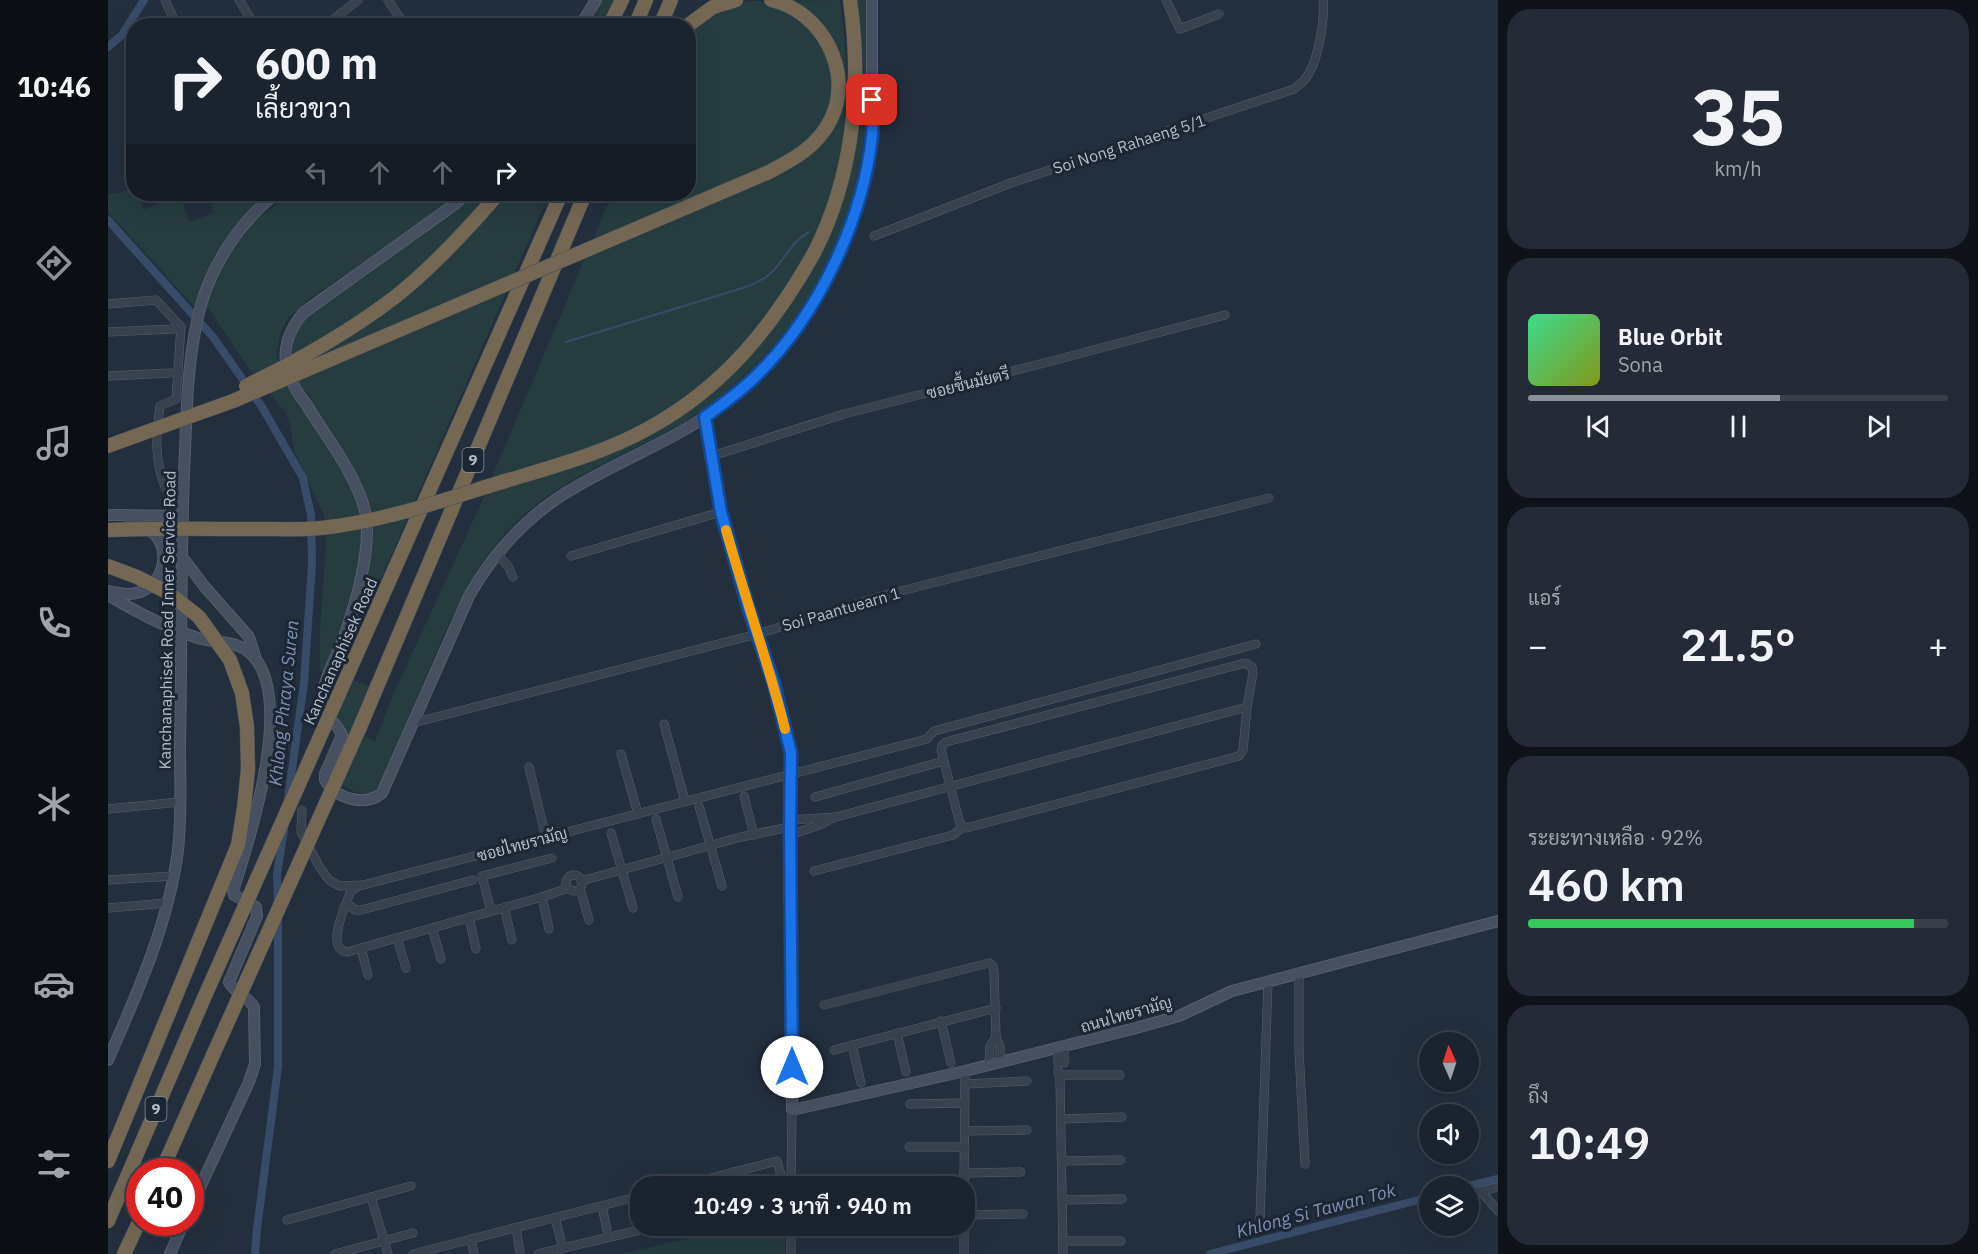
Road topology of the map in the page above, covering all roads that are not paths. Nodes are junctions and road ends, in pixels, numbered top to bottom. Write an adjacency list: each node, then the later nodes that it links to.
1 (165, 0): 16 (street)
2 (239, 0): 17 (street)
3 (358, 0): 18 (street)
4 (388, 0): 19 (street)
5 (596, 0): 20 (main road)
6 (622, 0): 21 (highway)
7 (646, 0): 22 (highway)
8 (671, 0): 23 (highway)
9 (736, 0): 24 (highway)
10 (771, 0): 38 (highway, bridge)
11 (850, 0): 47 (highway, bridge)
12 (872, 0): 37 (main road)
13 (1166, 0): 15 (street)
14 (1323, 0): 30 (street, Soi Nong Rahaeng 5/1)
15 (1219, 14)
16 (173, 18)
17 (250, 18)
18 (335, 18)
19 (400, 18)
20 (585, 18)
21 (613, 18)
22 (638, 18)
23 (663, 18)
24 (696, 19)
25 (268, 201): 41 (main road, Kanchanaphisek Road Inner Service Road)
26 (458, 201): 59 (main road)
27 (491, 201): 38 (highway, bridge)
28 (558, 201): 168 (highway, Kanchanaphisek Road / 9, bridge)
29 (582, 201): 142 (highway, 9, bridge)
30 (874, 236)
31 (108, 304): 41 (street)
32 (1226, 315): 40 (street, ซอยชื้นมัยตรี)
33 (174, 329): 34 (street)
34 (108, 332)
35 (170, 373): 36 (street)
36 (108, 376)
37 (705, 417): 40 (main road); 48 (main road)
38 (138, 435): 39 (highway)
39 (108, 446)
40 (712, 456): 43 (main road)
41 (183, 491): 46 (main road, Kanchanaphisek Road Inner Service Road)
42 (1269, 498): 55 (street, Soi Paantuearn 1)
43 (721, 512): 49 (street); 55 (main road)
44 (108, 515): 45 (main road)
45 (127, 515): 46 (main road); 53 (main road)
46 (183, 516): 50 (main road, Kanchanaphisek Road Inner Service Road)
47 (108, 530)
48 (497, 554): 52 (street); 59 (main road)
49 (571, 556)
50 (183, 558): 54 (main road, Kanchanaphisek Road Inner Service Road); 57 (main road)
51 (108, 566): 144 (highway, bridge)
52 (513, 577)
53 (108, 593): 54 (main road)
54 (183, 633): 57 (main road); 69 (main road, Kanchanaphisek Road Inner Service Road)
55 (757, 634): 59 (street, Soi Paantuearn 1); 64 (main road)
56 (1256, 644): 64 (street, ซอยไทยรามัญ)
57 (256, 659): 154 (main road)
58 (1247, 707): 62 (street); 65 (street); 76 (street)
59 (413, 723)
60 (664, 724): 68 (street)
61 (621, 753): 73 (street)
62 (944, 761): 65 (street); 67 (street)
63 (529, 767): 81 (street)
64 (790, 775): 68 (street, ซอยไทยรามัญ); 77 (main road)
65 (951, 786): 74 (street); 76 (street)
66 (744, 796): 80 (street)
67 (815, 797)
68 (685, 801): 73 (street, ซอยไทยรามัญ)
69 (179, 802): 71 (street); 87 (main road, Kanchanaphisek Road Inner Service Road)
70 (699, 806): 82 (street)
71 (108, 809)
72 (302, 810): 91 (street, ซอยไทยรามัญ)
73 (638, 814): 81 (street, ซอยไทยรามัญ)
74 (836, 817): 77 (street); 77 (street)
75 (656, 819): 83 (street)
76 (963, 827): 86 (street)
77 (790, 830): 78 (street); 78 (street); 135 (main road)
78 (769, 832): 80 (street)
79 (611, 833): 85 (street)
80 (754, 835): 82 (street)
81 (546, 838): 91 (street, ซอยไทยรามัญ)
82 (711, 845): 83 (street); 92 (street)
83 (666, 857): 85 (street); 95 (street)
84 (552, 858): 101 (street)
85 (622, 870): 90 (street); 100 (street)
86 (814, 871)
87 (173, 876): 88 (street); 96 (main road, Kanchanaphisek Road Inner Service Road)
88 (108, 880)
89 (473, 880): 97 (street)
90 (580, 884): 93 (street); 93 (street); 103 (street)
91 (359, 885): 97 (street)
92 (722, 886)
93 (568, 888): 94 (street)
94 (542, 897): 98 (street); 106 (street)
95 (678, 897)
96 (167, 903): 99 (street); 123 (main road, Kanchanaphisek Road Inner Service Road)
97 (347, 903): 109 (street)
98 (504, 907): 101 (street); 108 (street)
99 (108, 908)
100 (633, 908)
101 (491, 911): 102 (street)
102 (469, 917): 105 (street); 110 (street)
103 (589, 920)
104 (1498, 921): 113 (main road, ถนนไทยรามัญ)
105 (432, 928): 107 (street); 111 (street)
106 (549, 929)
107 (397, 938): 109 (street); 112 (street)
108 (512, 940)
109 (361, 948): 114 (street)
110 (476, 949)
111 (441, 959)
112 (406, 968)
113 (1299, 973): 115 (main road, ถนนไทยรามัญ); 146 (street)
114 (368, 975)
115 (1268, 981): 121 (main road, ถนนไทยรามัญ); 166 (street)
116 (824, 1005): 117 (street)
117 (996, 1008): 118 (street); 125 (street)
118 (941, 1021): 119 (street); 124 (street)
119 (897, 1033): 120 (street); 128 (street)
120 (852, 1045): 122 (street); 131 (street)
121 (1061, 1048): 125 (main road, ถนนไทยรามัญ); 127 (street)
122 (834, 1050)
123 (108, 1060)
124 (951, 1063)
125 (994, 1064): 126 (main road, ถนนไทยรามัญ)
126 (965, 1071): 132 (street); 135 (main road, ถนนไทยรามัญ)
127 (1061, 1071): 129 (street); 137 (street)
128 (906, 1072)
129 (1120, 1075)
130 (1027, 1081): 132 (street)
131 (861, 1083)
132 (966, 1084): 133 (street)
133 (965, 1103): 134 (street); 139 (street)
134 (910, 1104)
135 (792, 1110): 153 (street)
136 (1122, 1117): 137 (street)
137 (1061, 1119): 145 (street)
138 (1027, 1130): 139 (street)
139 (965, 1131): 141 (street)
140 (909, 1147): 141 (street)
141 (965, 1147): 149 (street)
142 (167, 1158)
143 (1122, 1160): 145 (street)
144 (108, 1161)
145 (1062, 1161): 160 (street)
146 (1305, 1164)
147 (1021, 1172): 149 (street)
148 (733, 1173): 150 (street); 151 (street); 152 (street)
149 (964, 1173)
150 (722, 1176)
151 (734, 1176)
152 (781, 1176)
153 (791, 1176)
154 (204, 1179)
155 (411, 1186): 157 (street)
156 (1498, 1187): 162 (street)
157 (371, 1197): 167 (street); 178 (street)
158 (630, 1199): 161 (street)
159 (1122, 1199): 160 (street)
160 (1062, 1200): 180 (street)
161 (602, 1206): 165 (street); 170 (street)
162 (1498, 1211)
163 (1023, 1214): 164 (street)
164 (975, 1215)
165 (555, 1218): 169 (street); 179 (street)
166 (1260, 1219)
167 (287, 1220)
168 (108, 1221)
169 (516, 1228): 177 (street); 182 (street)
170 (607, 1230)
171 (630, 1232): 189 (street)
172 (413, 1233): 178 (street)
173 (132, 1236): 184 (highway)
174 (178, 1236): 185 (main road)
175 (791, 1236): 190 (street)
176 (964, 1236): 191 (street)
177 (471, 1239): 187 (street); 188 (street)
178 (384, 1241): 183 (street); 186 (street)
179 (561, 1241)
180 (1063, 1241): 181 (street); 192 (street)
181 (1121, 1241)
182 (520, 1252)
183 (387, 1253)
184 (124, 1254)
185 (170, 1254)
186 (335, 1254)
187 (414, 1254)
188 (474, 1254)
189 (538, 1254)
190 (791, 1254)
191 (964, 1254)
192 (1063, 1254)

